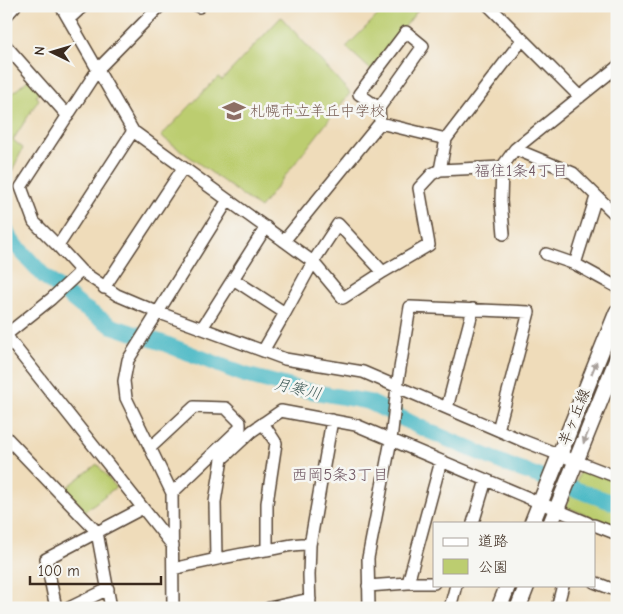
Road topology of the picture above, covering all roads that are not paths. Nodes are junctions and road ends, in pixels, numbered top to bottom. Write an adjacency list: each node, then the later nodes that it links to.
1 (61, 6): 5 (street)
2 (83, 6): 5 (street)
3 (160, 6): 9 (street)
4 (489, 6): 6 (street)
5 (69, 20): 9 (street)
6 (522, 40): 10 (street); 15 (street)
7 (6, 46): 12 (street)
8 (617, 67): 10 (street)
9 (98, 69): 12 (street); 14 (street)
10 (580, 97): 16 (street)
11 (379, 108): 11 (street); 13 (street)
12 (68, 116): 26 (street)
13 (380, 123): 15 (street); 25 (street)
14 (133, 131): 18 (street); 26 (street)
15 (446, 139): 19 (street)
16 (515, 149): 17 (street); 20 (street)
17 (502, 167): 19 (street); 24 (street)
18 (183, 168): 21 (street); 34 (street)
19 (440, 170): 30 (street)
20 (596, 197): 22 (street); 29 (street)
21 (228, 200): 23 (street); 38 (street)
22 (617, 216)
23 (266, 227): 25 (street); 32 (street)
24 (504, 234)
25 (284, 241): 28 (street)
26 (58, 246): 31 (street)
27 (546, 254): 29 (street)
28 (313, 262): 30 (street); 30 (street); 37 (street)
29 (575, 264): 33 (street)
30 (383, 272)
31 (77, 275): 34 (street); 40 (street)
32 (233, 279): 37 (street); 39 (street)
33 (617, 287)
34 (104, 288): 38 (street)
35 (473, 309): 43 (street); 44 (street); 47 (street)
36 (617, 312): 51 (main road, 羊ヶ丘線, one-way to 36)
37 (285, 313): 41 (street)
38 (156, 315): 39 (street); 50 (street)
39 (202, 328): 41 (street)
40 (8, 339): 58 (street)
41 (263, 351): 43 (street)
42 (617, 359): 53 (main road, 羊ヶ丘線, one-way to 53)
43 (397, 393): 44 (street); 49 (street)
44 (447, 408): 47 (street)
45 (332, 420): 46 (street); 49 (street); 66 (street)
46 (263, 423): 68 (street); 69 (street)
47 (498, 430): 51 (street)
48 (6, 437): 64 (street)
49 (392, 437): 52 (street); 74 (street)
50 (150, 448): 56 (street); 56 (street)
51 (558, 458): 53 (street); 57 (main road, 羊ヶ丘線)
52 (441, 461): 55 (street); 71 (street)
53 (575, 464): 54 (street); 59 (main road, 羊ヶ丘線)
54 (617, 477)
55 (486, 480): 57 (street); 60 (street)
56 (172, 493): 67 (street)
57 (542, 498): 59 (street); 61 (main road, 羊ヶ丘線)
58 (143, 508): 64 (street); 67 (street)
59 (556, 511): 62 (street)
60 (474, 522)
61 (532, 522)
62 (584, 522)
63 (596, 526): 65 (street)
64 (97, 532): 79 (street); 82 (street)
65 (617, 534)
66 (310, 545): 68 (street); 81 (street)
67 (173, 546): 70 (street)
68 (267, 550): 69 (street)
69 (216, 559): 70 (street)
70 (173, 569): 85 (street)
71 (408, 583): 72 (street); 74 (street)
72 (433, 583)
73 (596, 583): 80 (street)
74 (368, 586): 87 (street)
75 (456, 586): 88 (street)
76 (508, 586): 89 (main road)
77 (527, 586): 90 (main road)
78 (563, 586): 91 (street)
79 (108, 589): 83 (street); 84 (street)
80 (617, 591)
81 (310, 604): 86 (street)
82 (56, 608)
83 (69, 608)
84 (111, 608)
85 (173, 608)
86 (269, 608)
87 (369, 608)
88 (450, 608)
89 (499, 608)
90 (518, 608)
91 (557, 608)

